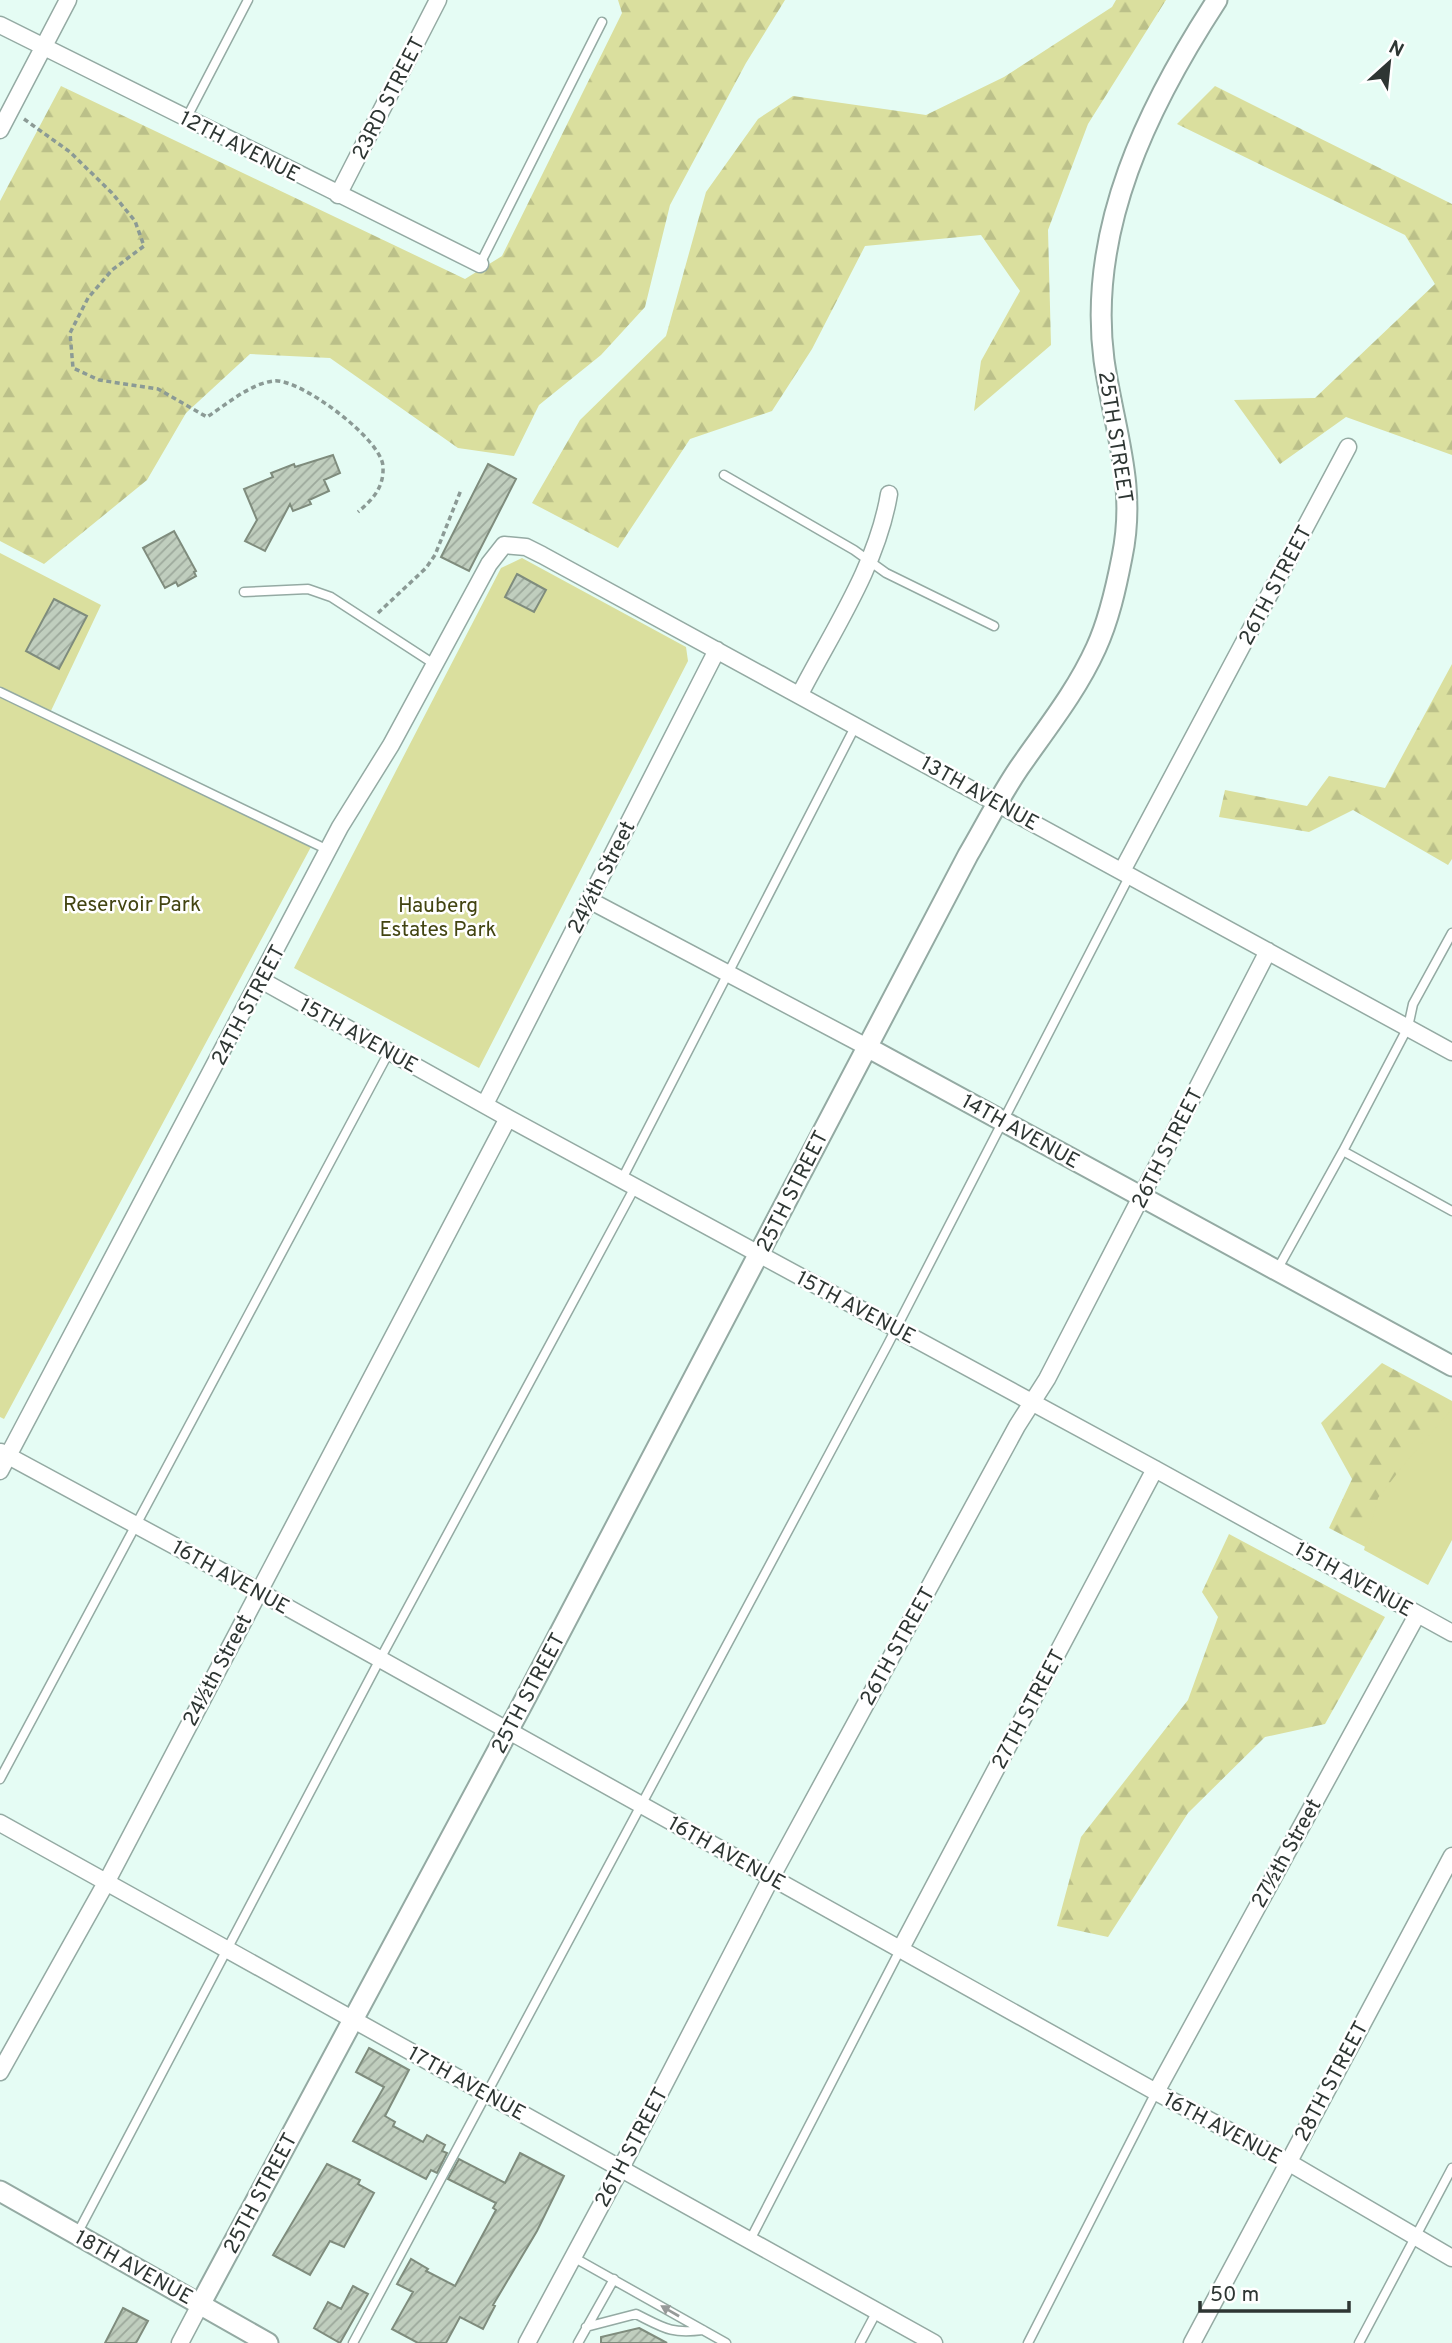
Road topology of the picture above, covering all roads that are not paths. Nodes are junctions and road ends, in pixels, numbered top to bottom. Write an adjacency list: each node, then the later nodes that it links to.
1 (68, 0): 7 (street)
2 (248, 0): 8 (lane)
3 (438, 0): 10 (street, 23RD STREET)
4 (1217, 0): 24 (street, 25TH STREET)
5 (602, 22): 11 (lane)
6 (0, 25): 7 (street, 12TH AVENUE)
7 (43, 47): 8 (street, 12TH AVENUE); 9 (street)
8 (186, 119): 10 (street, 12TH AVENUE)
9 (0, 130)
10 (338, 195): 11 (street, 12TH AVENUE)
11 (480, 264)
12 (1348, 447): 26 (street, 26TH STREET)
13 (724, 475): 16 (lane)
14 (889, 494): 16 (street)
15 (504, 545): 19 (street, 13TH AVENUE); 20 (street, 24TH STREET)
16 (870, 562): 18 (lane); 22 (street)
17 (244, 592): 20 (lane)
18 (994, 626)
19 (717, 650): 22 (street, 13TH AVENUE); 27 (street, 24½th Street)
20 (434, 664): 25 (street, 24TH STREET)
21 (0, 692): 25 (lane)
22 (800, 694): 23 (street, 13TH AVENUE)
23 (856, 725): 24 (street, 13TH AVENUE); 30 (lane)
24 (998, 802): 26 (street, 13TH AVENUE); 33 (street, 25TH STREET)
25 (328, 850): 31 (street, 24TH STREET)
26 (1126, 873): 29 (street, 13TH AVENUE); 38 (lane)
27 (589, 900): 30 (street, 14TH AVENUE); 36 (street, 24½th Street)
28 (1452, 933): 32 (lane)
29 (1268, 951): 32 (street, 13TH AVENUE); 41 (street, 26TH STREET)
30 (727, 974): 33 (street, 14TH AVENUE); 40 (lane)
31 (261, 980): 34 (street, 15TH AVENUE); 48 (street, 24TH STREET)
32 (1408, 1027): 35 (street, 13TH AVENUE); 39 (lane)
33 (867, 1047): 38 (street, 14TH AVENUE); 43 (street, 25TH STREET)
34 (389, 1052): 36 (street, 15TH AVENUE); 51 (lane)
35 (1452, 1052)
36 (485, 1104): 37 (street, 15TH AVENUE)
37 (508, 1118): 40 (street, 15TH AVENUE); 52 (street, 24½th Street)
38 (1002, 1121): 41 (street, 14TH AVENUE); 45 (lane)
39 (1343, 1151): 42 (lane); 44 (lane)
40 (629, 1183): 43 (street, 15TH AVENUE); 55 (lane)
41 (1142, 1197): 44 (street, 14TH AVENUE); 47 (street, 26TH STREET)
42 (1452, 1212)
43 (760, 1255): 45 (street, 15TH AVENUE); 56 (street, 25TH STREET)
44 (1277, 1270): 46 (street, 14TH AVENUE)
45 (896, 1329): 47 (street, 15TH AVENUE); 58 (lane)
46 (1452, 1366)
47 (1032, 1402): 49 (street, 15TH AVENUE); 61 (street, 26TH STREET)
48 (4, 1454): 50 (street, 24TH STREET); 51 (street, 16TH AVENUE)
49 (1156, 1469): 53 (street, 15TH AVENUE); 64 (street, 27TH STREET)
50 (0, 1471)
51 (137, 1525): 52 (street, 16TH AVENUE); 57 (lane)
52 (258, 1591): 55 (street, 16TH AVENUE); 62 (street, 24½th Street)
53 (1417, 1615): 54 (street, 15TH AVENUE); 67 (street, 27½th Street)
54 (1452, 1633)
55 (379, 1661): 56 (street, 16TH AVENUE); 63 (lane)
56 (507, 1732): 58 (street, 16TH AVENUE); 65 (street, 25TH STREET)
57 (0, 1779)
58 (640, 1806): 61 (street, 16TH AVENUE); 68 (lane)
59 (0, 1823): 62 (street, 17TH AVENUE)
60 (1452, 1856): 69 (street, 28TH STREET)
61 (771, 1878): 64 (street, 16TH AVENUE); 70 (street, 26TH STREET)
62 (107, 1881): 63 (street, 17TH AVENUE); 66 (street, 24½th Street)
63 (227, 1948): 65 (street, 17TH AVENUE); 73 (lane)
64 (900, 1950): 67 (street, 16TH AVENUE); 75 (lane)
65 (354, 2020): 68 (street, 17TH AVENUE); 79 (street, 25TH STREET)
66 (0, 2072)
67 (1156, 2092): 69 (street, 16TH AVENUE); 91 (lane)
68 (488, 2094): 70 (street, 17TH AVENUE); 85 (lane)
69 (1288, 2162): 74 (street, 16TH AVENUE); 92 (street, 28TH STREET)
70 (621, 2168): 75 (street, 17TH AVENUE); 76 (street, 26TH STREET)
71 (1452, 2168): 74 (lane)
72 (0, 2190): 73 (street, 18TH AVENUE)
73 (76, 2235): 79 (street, 18TH AVENUE)
74 (1416, 2238): 77 (street, 16TH AVENUE); 93 (lane)
75 (750, 2240): 80 (street, 17TH AVENUE)
76 (573, 2257): 78 (lane); 86 (street, 26TH STREET)
77 (1452, 2258)
78 (614, 2280): 81 (lane); 82 (lane, one-way to 78)
79 (201, 2303): 83 (street, 25TH STREET); 84 (street, 18TH AVENUE)
80 (877, 2311): 89 (lane); 90 (street, 17TH AVENUE)
81 (586, 2327): 82 (lane); 87 (lane)
82 (703, 2330): 88 (lane)
83 (180, 2343)
84 (268, 2343)
85 (353, 2343)
86 (527, 2343)
87 (578, 2343)
88 (726, 2343)
89 (860, 2343)
90 (934, 2343)
91 (1028, 2343)
92 (1192, 2343)
93 (1359, 2343)

